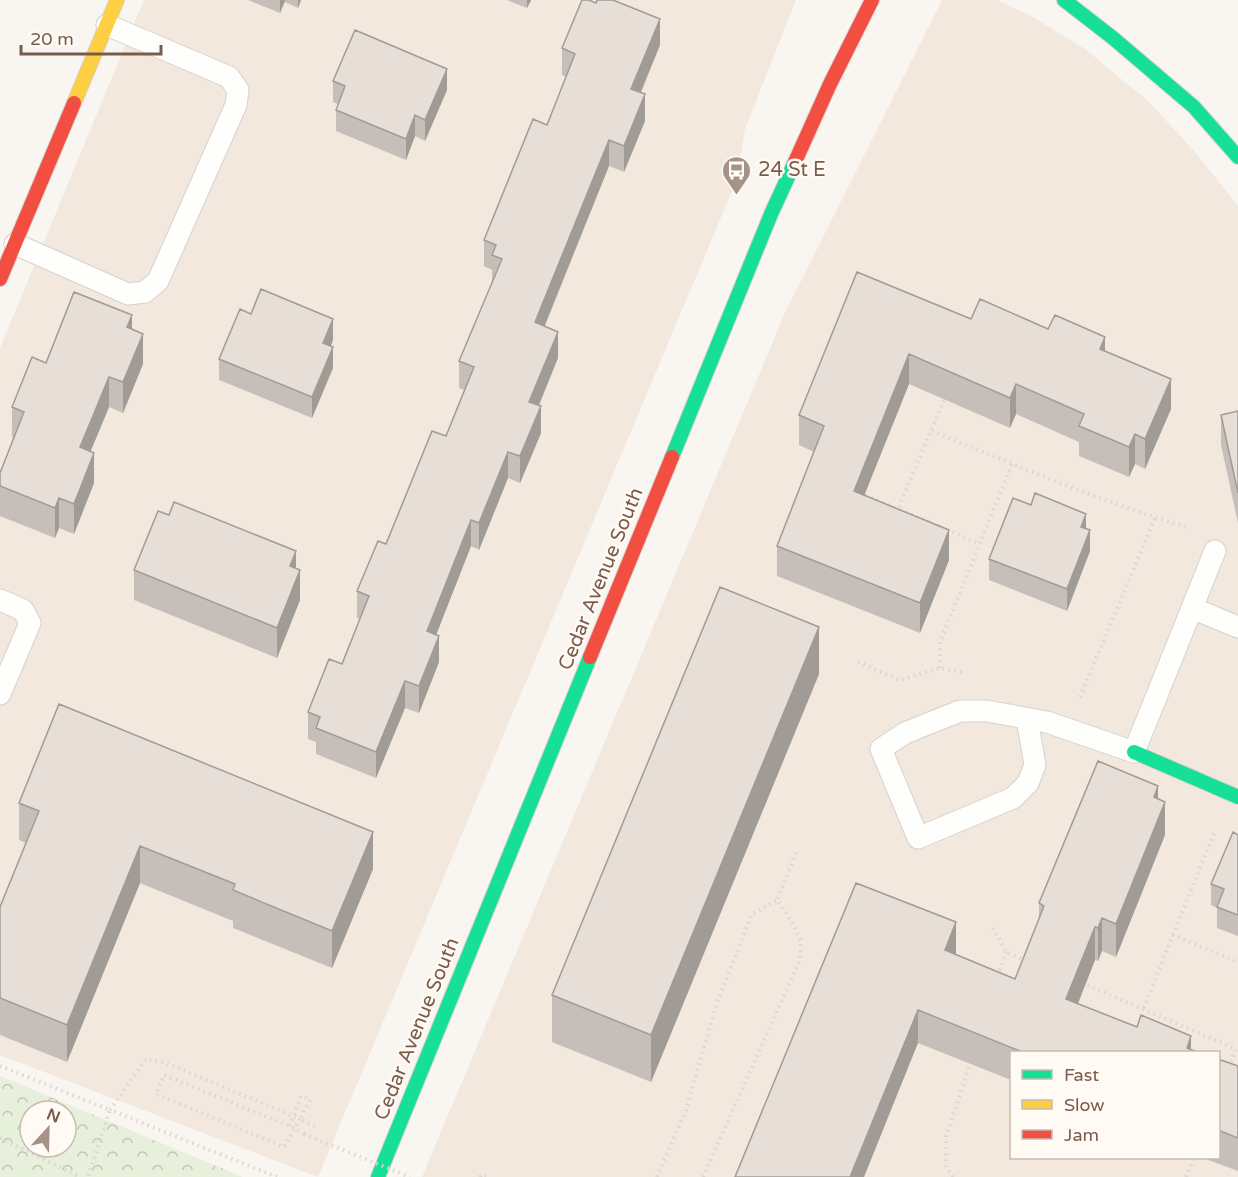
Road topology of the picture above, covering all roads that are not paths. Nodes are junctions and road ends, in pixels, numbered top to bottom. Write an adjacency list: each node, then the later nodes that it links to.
1 (117, 0): 4 (main road)
2 (872, 0): 16 (main road, Cedar Avenue South)
3 (1064, 0): 5 (main road)
4 (107, 25): 6 (main road); 6 (lane)
5 (1238, 157)
6 (15, 244): 7 (main road)
7 (0, 279)
8 (1215, 551): 10 (lane)
9 (0, 600): 12 (lane)
10 (1192, 608): 11 (lane); 14 (lane)
11 (1238, 627)
12 (0, 694)
13 (1027, 719): 13 (lane); 14 (lane)
14 (1134, 752): 15 (main road)
15 (1238, 797)
16 (378, 1177)

